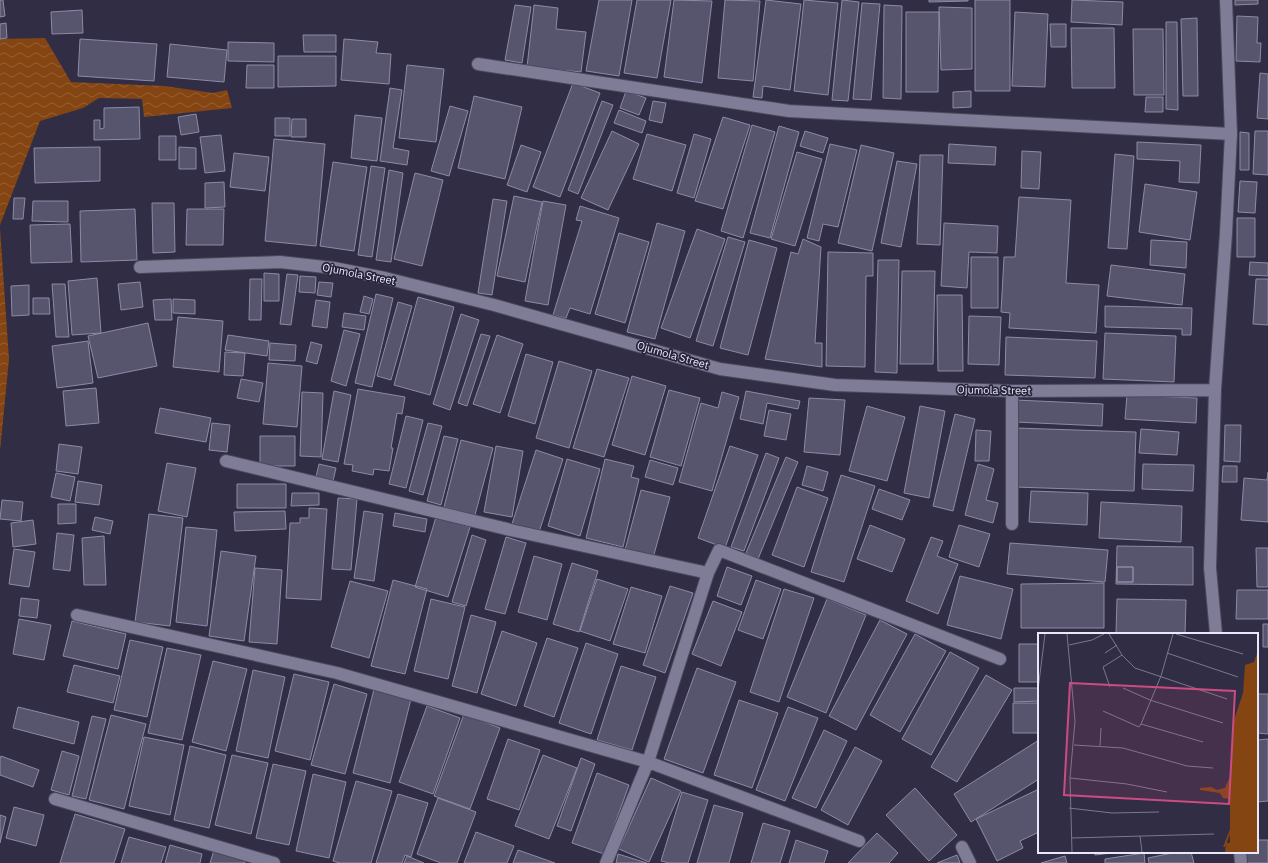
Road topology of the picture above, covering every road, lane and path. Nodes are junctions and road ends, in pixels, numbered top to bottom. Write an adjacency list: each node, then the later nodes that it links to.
1 (1226, 0): 3 (street)
2 (478, 64): 3 (street)
3 (1231, 134): 5 (street)
4 (140, 267): 6 (street, Ojumola Street)
5 (1215, 390): 6 (street, Ojumola Street); 11 (street)
6 (1012, 391): 8 (street)
7 (226, 460): 9 (street)
8 (1012, 524)
9 (708, 573): 12 (street); 13 (street)
10 (77, 615): 13 (street)
11 (1216, 633)
12 (1000, 660)
13 (648, 762): 15 (street); 19 (street)
14 (55, 799): 18 (street)
15 (859, 841)
16 (962, 847): 20 (street)
17 (1240, 853): 21 (street)
18 (274, 863)
19 (606, 863)
20 (970, 863)
21 (1241, 863)

